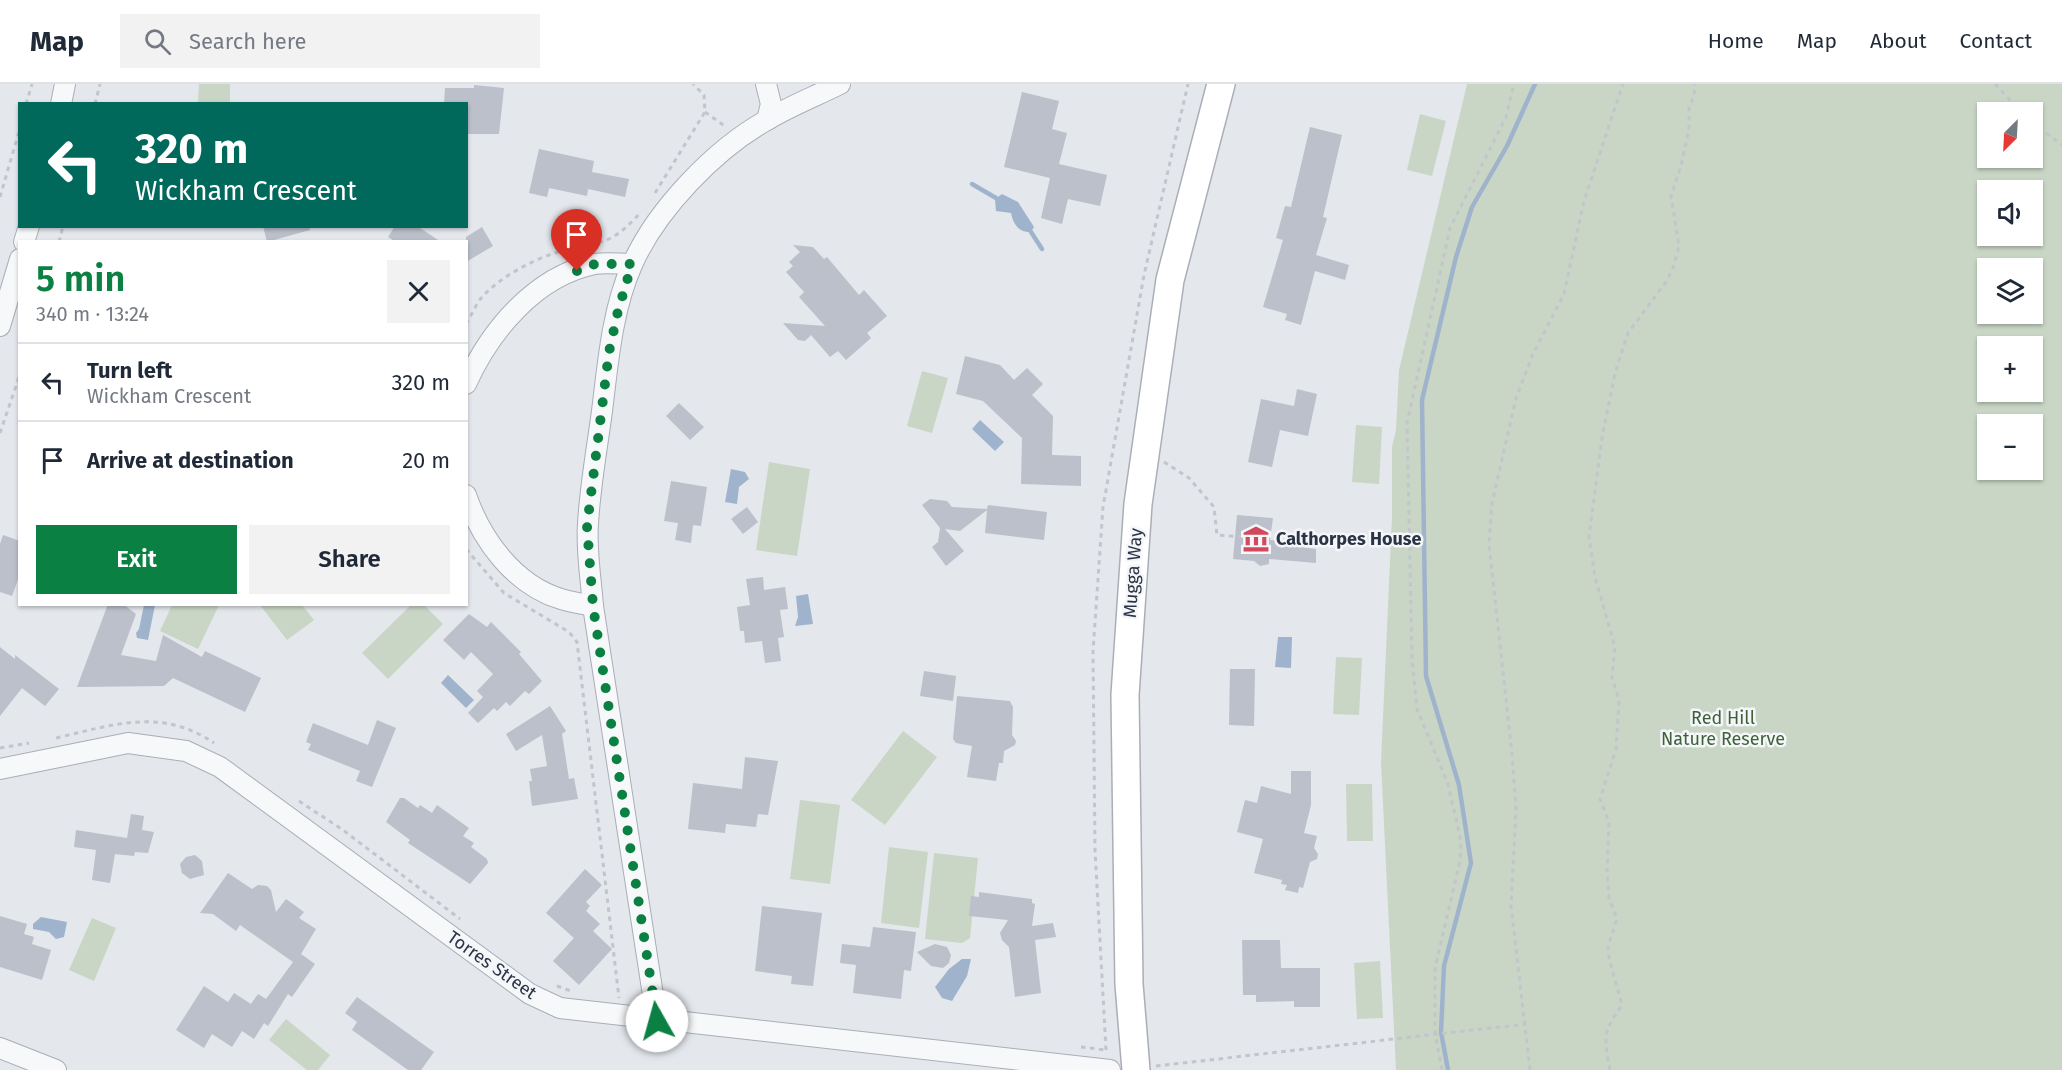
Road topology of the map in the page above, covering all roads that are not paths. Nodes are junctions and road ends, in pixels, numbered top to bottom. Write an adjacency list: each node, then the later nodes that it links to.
1 (65, 84): 5 (street)
2 (766, 84): 6 (street)
3 (840, 84): 6 (street)
4 (1221, 84): 17 (main road, Mugga Way)
5 (61, 102)
6 (767, 120): 8 (street)
7 (18, 262): 9 (street)
8 (632, 264): 11 (street); 13 (street)
9 (5, 291): 10 (street)
10 (0, 326)
11 (468, 380)
12 (468, 501): 13 (street)
13 (593, 606): 15 (street)
14 (0, 769): 15 (street, Torres Street)
15 (656, 1012): 17 (street, Torres Street)
16 (0, 1048): 18 (street)
17 (1128, 1069)
18 (56, 1070)

